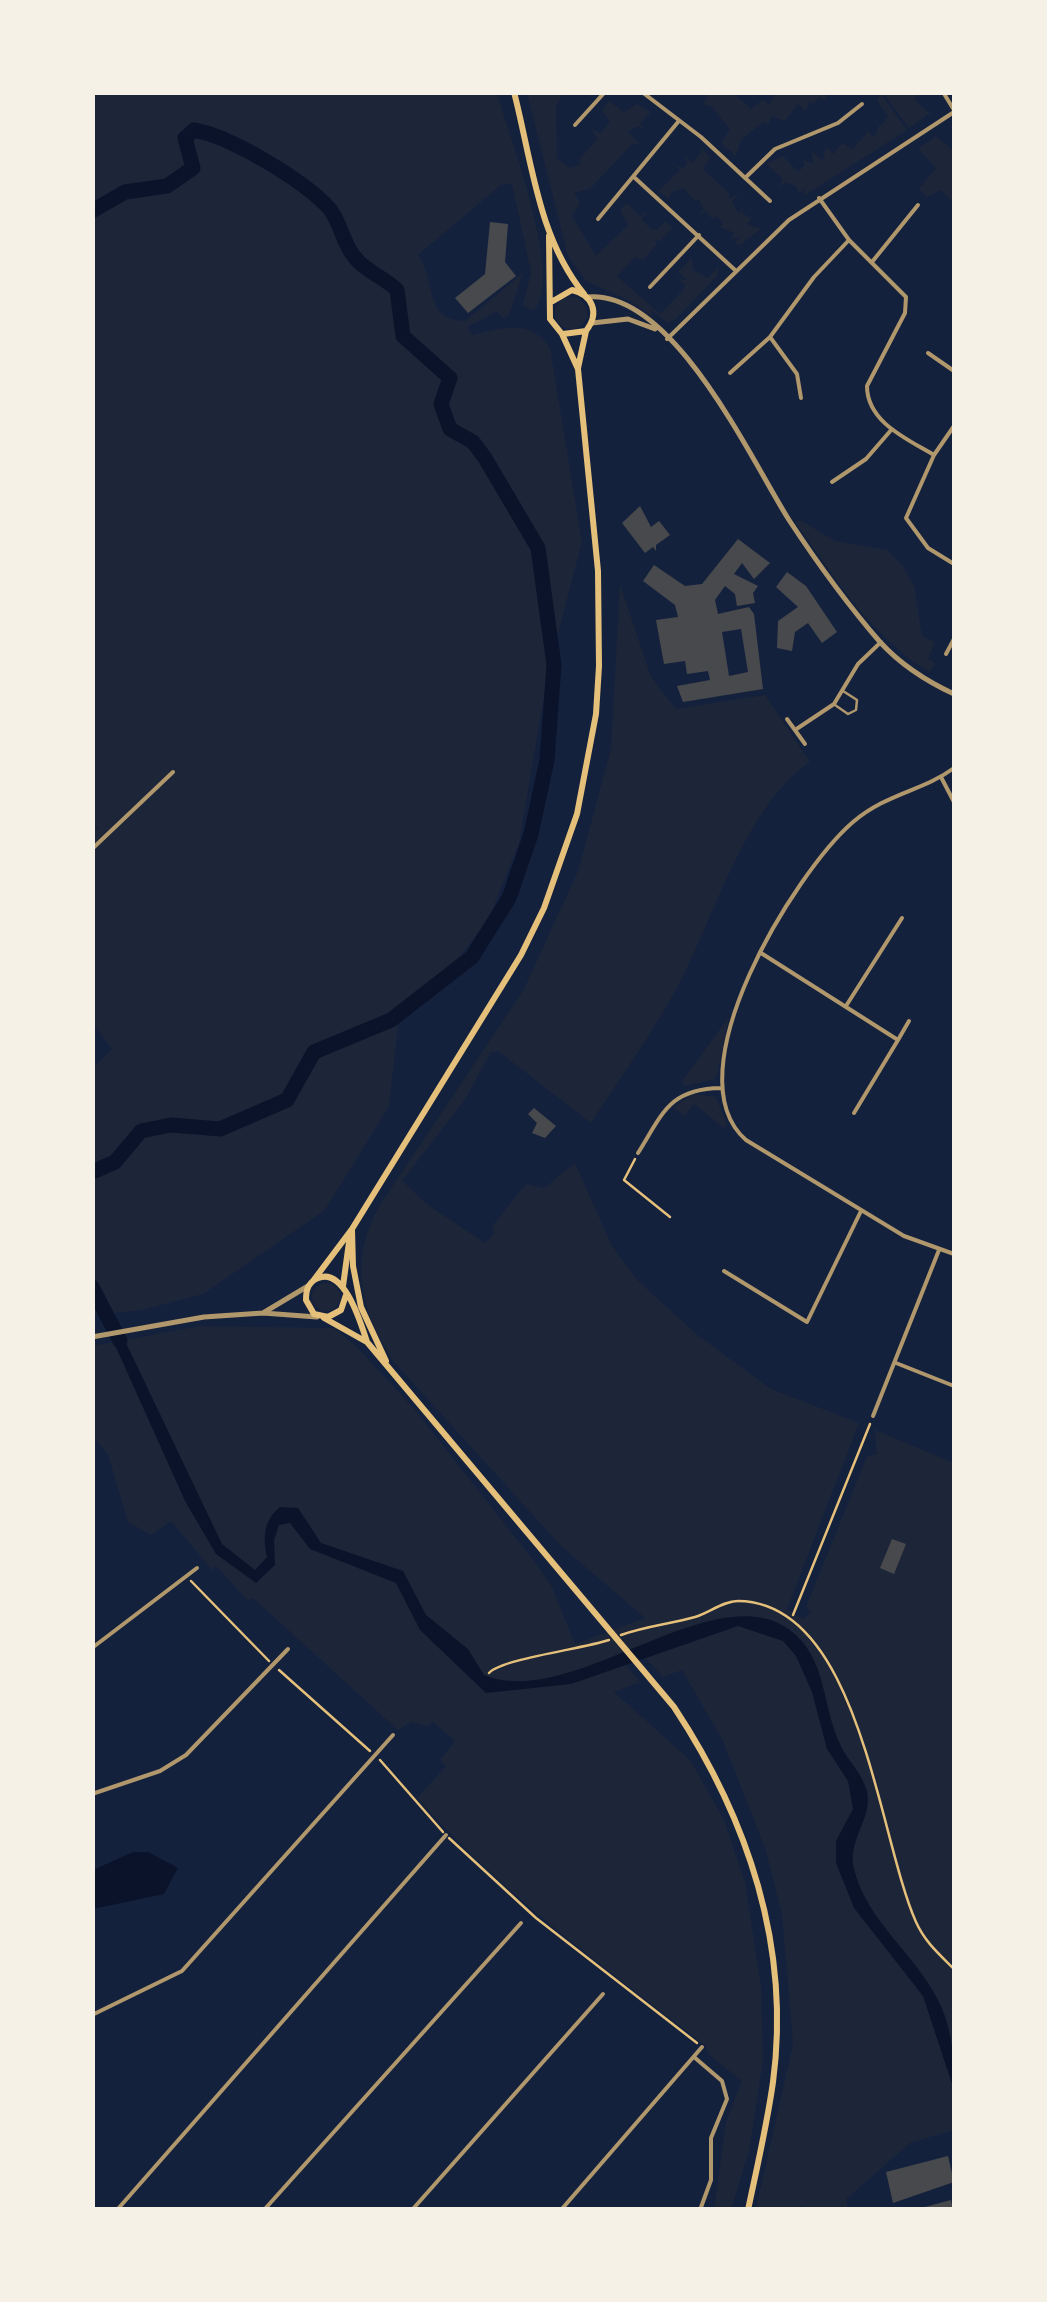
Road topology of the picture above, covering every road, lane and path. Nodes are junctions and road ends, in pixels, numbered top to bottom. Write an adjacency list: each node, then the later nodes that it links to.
1 (514, 92): 16 (main road)
2 (605, 92): 8 (street)
3 (642, 92): 7 (street)
4 (943, 92): 6 (street)
5 (862, 104): 10 (street)
6 (954, 111): 11 (street)
7 (679, 120): 9 (street); 10 (street)
8 (575, 125)
9 (635, 178): 14 (street); 15 (street)
10 (745, 178): 12 (street)
11 (818, 198): 17 (street); 19 (street)
12 (770, 201)
13 (918, 204): 18 (street)
14 (598, 219)
15 (699, 235): 19 (street); 20 (street)
16 (548, 236): 21 (main road); 22 (main road)
17 (849, 240): 18 (street); 27 (street)
18 (872, 262): 35 (street)
19 (734, 270): 28 (street)
20 (650, 287)
21 (586, 296): 22 (main road); 23 (main road); 24 (street)
22 (552, 302): 26 (main road)
23 (592, 323): 24 (street); 25 (main road)
24 (658, 330): 28 (street)
25 (586, 331): 26 (main road); 30 (main road)
26 (562, 334): 30 (main road)
27 (770, 337): 32 (street); 33 (street)
28 (668, 338): 40 (street)
29 (928, 353): 31 (street)
30 (578, 369): 63 (main road)
31 (954, 371)
32 (730, 373)
33 (801, 398)
34 (954, 426): 36 (street)
35 (892, 429): 36 (street); 37 (street)
36 (934, 455): 38 (street)
37 (832, 482)
38 (954, 564)
39 (954, 638): 41 (street)
40 (881, 642): 42 (street); 43 (street)
41 (946, 654)
42 (843, 691): 44 (street); 44 (lane)
43 (954, 694)
44 (834, 704): 46 (street)
45 (786, 718): 46 (street)
46 (795, 730): 47 (street)
47 (804, 744)
48 (954, 768): 50 (street)
49 (173, 772): 52 (street)
50 (941, 777): 51 (street); 54 (street)
51 (954, 802)
52 (92, 850)
53 (902, 918): 55 (street)
54 (760, 953): 55 (street); 58 (street)
55 (846, 1006): 57 (street)
56 (909, 1021): 57 (street)
57 (898, 1040): 59 (street)
58 (721, 1088): 60 (street); 61 (street)
59 (854, 1113)
60 (638, 1153): 62 (path)
61 (861, 1211): 64 (street); 66 (street)
62 (670, 1218)
63 (352, 1228): 67 (main road); 68 (main road); 74 (main road)
64 (940, 1250): 65 (street); 73 (street)
65 (954, 1254)
66 (724, 1272)
67 (310, 1284): 68 (main road); 69 (street); 70 (main road)
68 (344, 1292): 70 (main road); 72 (main road)
69 (263, 1313): 70 (street); 71 (street)
70 (322, 1317): 72 (main road)
71 (92, 1337)
72 (367, 1342): 74 (main road)
73 (896, 1363): 75 (street); 76 (street)
74 (389, 1369): 100 (main road)
75 (954, 1386)
76 (872, 1416)
77 (870, 1424): 80 (path)
78 (198, 1568): 79 (street)
79 (187, 1577): 81 (street); 83 (path)
80 (792, 1616): 84 (path); 90 (path)
81 (92, 1648)
82 (288, 1649): 83 (street)
83 (273, 1665): 86 (path); 87 (street)
84 (489, 1673)
85 (394, 1736): 86 (street)
86 (375, 1756): 88 (path); 92 (street)
87 (92, 1794)
88 (446, 1835): 93 (path); 95 (street)
89 (521, 1923): 96 (street)
90 (954, 1969)
91 (603, 1994): 97 (street)
92 (92, 2015)
93 (702, 2047): 94 (street)
94 (694, 2057): 98 (street); 99 (street)
95 (117, 2210)
96 (264, 2210)
97 (412, 2210)
98 (561, 2210)
99 (700, 2210)
100 (748, 2210)

